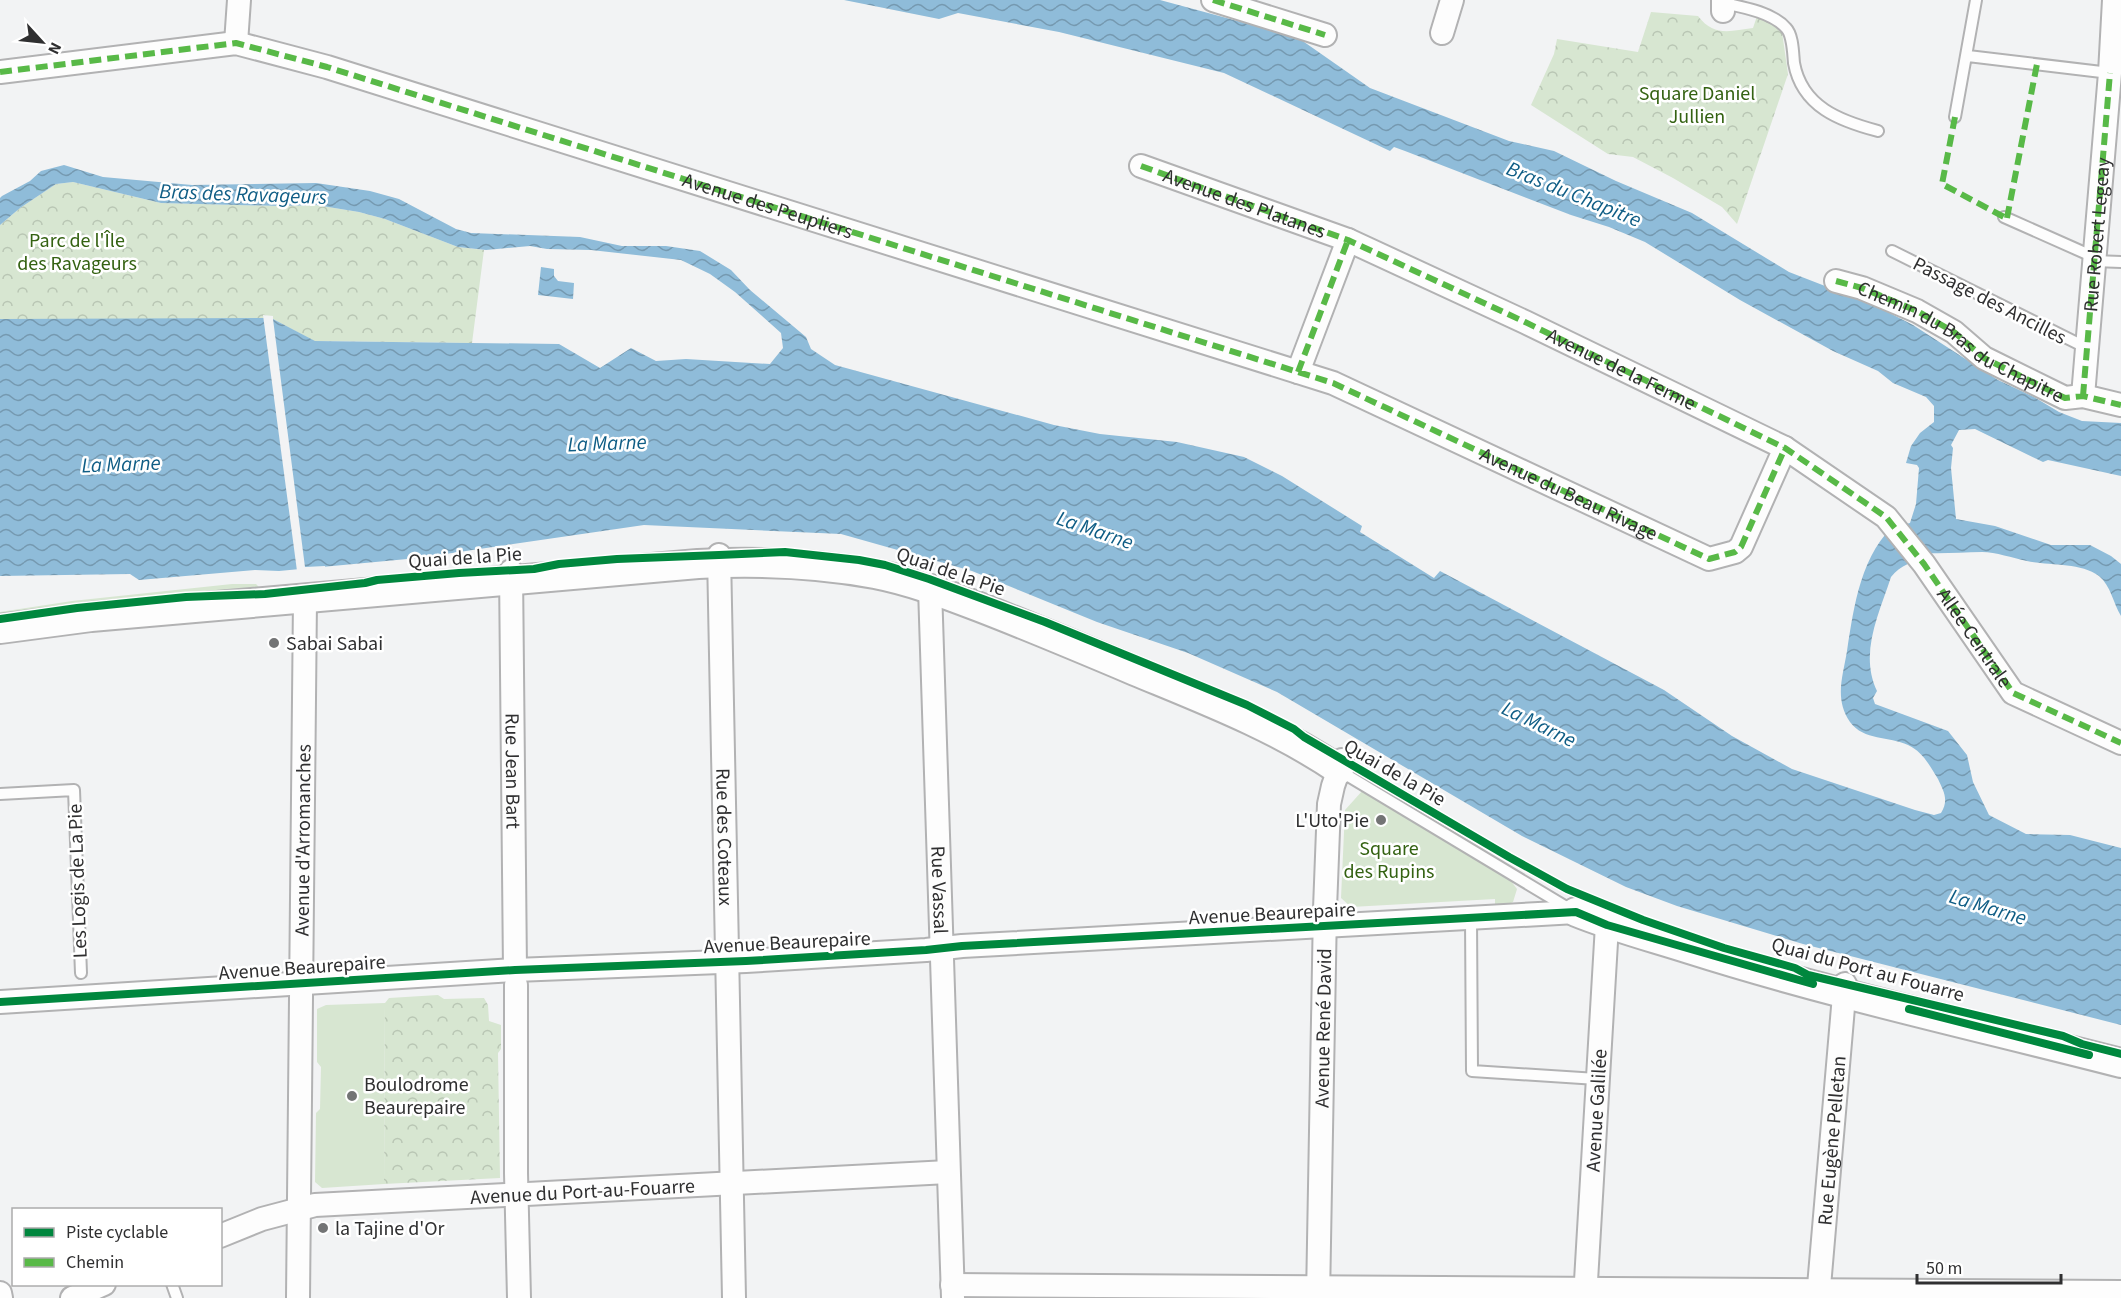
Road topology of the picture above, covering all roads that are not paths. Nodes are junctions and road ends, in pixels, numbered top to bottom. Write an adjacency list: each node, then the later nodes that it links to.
1 (239, 0): 9 (street)
2 (1213, 0): 8 (street)
3 (1452, 0): 7 (street)
4 (1976, 0): 10 (lane)
5 (2114, 0): 12 (street, Rue Robert Legeay)
6 (1723, 5): 14 (lane)
7 (1442, 33)
8 (1325, 35)
9 (236, 43): 11 (street); 23 (street, Avenue des Peupliers)
10 (1968, 56): 12 (lane); 13 (lane)
11 (0, 72)
12 (2115, 73): 19 (street, Rue Robert Legeay)
13 (1955, 117)
14 (1878, 131)
15 (1141, 166): 17 (street, Avenue des Platanes)
16 (2004, 217): 19 (lane)
17 (1348, 240): 23 (street); 26 (street, Avenue de la Ferme)
18 (1892, 251): 22 (lane, Passage des Ancilles)
19 (2094, 259): 20 (lane); 22 (street, Rue Robert Legeay)
20 (2121, 262)
21 (1836, 281): 24 (street, Chemin du Bras du Chapitre)
22 (2087, 349): 24 (street, Rue Robert Legeay)
23 (1298, 372): 26 (street, Avenue du Beau Rivage)
24 (2083, 396): 25 (street, Chemin du Bras du Chapitre)
25 (2121, 405)
26 (1785, 448): 27 (street, Avenue de la Ferme)
27 (1886, 517): 33 (street, Allée Centrale)
28 (719, 559): 29 (street, Quai de la Pie); 30 (street, Quai de la Pie); 41 (street, Rue des Coteaux)
29 (511, 575): 31 (street, Quai de la Pie); 43 (street, Rue Jean Bart)
30 (930, 588): 34 (street, Quai de la Pie); 40 (street, Rue Vassal)
31 (305, 599): 32 (street, Quai de la Pie); 44 (street, Avenue d'Arromanches)
32 (0, 629)
33 (2121, 743)
34 (1346, 771): 36 (lane, Quai de la Pie); 39 (street, Avenue René David)
35 (0, 794): 42 (lane, Les Logis de La Pie)
36 (1576, 912): 37 (street, Avenue Beaurepaire); 38 (street, Quai du Port au Fouarre)
37 (1481, 918): 39 (street, Avenue Beaurepaire); 49 (lane)
38 (1607, 925): 45 (street, Quai du Port au Fouarre); 49 (street, Avenue Galilée)
39 (1324, 926): 40 (street, Avenue Beaurepaire); 59 (street, Avenue René David)
40 (941, 948): 41 (street, Avenue Beaurepaire); 50 (street, Rue Vassal)
41 (727, 962): 43 (street, Avenue Beaurepaire); 51 (street, Rue des Coteaux)
42 (81, 974)
43 (515, 978): 44 (street, Avenue Beaurepaire); 52 (street, Rue Jean Bart)
44 (301, 985): 46 (street, Avenue Beaurepaire); 53 (street, Avenue d'Arromanches)
45 (1844, 988): 47 (street, Quai du Port au Fouarre); 61 (street, Rue Eugène Pelletan)
46 (0, 1002)
47 (2121, 1063): 48 (street)
48 (2121, 1074)
49 (1597, 1079): 60 (street, Avenue Galilée)
50 (948, 1172): 51 (street, Avenue du Port-au-Fouarre); 56 (street, Rue Vassal)
51 (731, 1183): 52 (street, Avenue du Port-au-Fouarre); 67 (street, Rue des Coteaux)
52 (517, 1194): 53 (street, Avenue du Port-au-Fouarre); 66 (street, Rue Jean Bart)
53 (300, 1208): 54 (street, Avenue du Port-au-Fouarre); 65 (street, Avenue d'Arromanches)
54 (222, 1235)
55 (99, 1286): 64 (street)
56 (952, 1292): 59 (street)
57 (2121, 1292): 62 (street)
58 (0, 1293): 63 (street)
59 (1319, 1293): 60 (street)
60 (1585, 1294): 61 (street)
61 (1819, 1294): 62 (street)
62 (1977, 1295)
63 (1, 1298)
64 (72, 1298)
65 (298, 1298)
66 (519, 1298)
67 (734, 1298)

